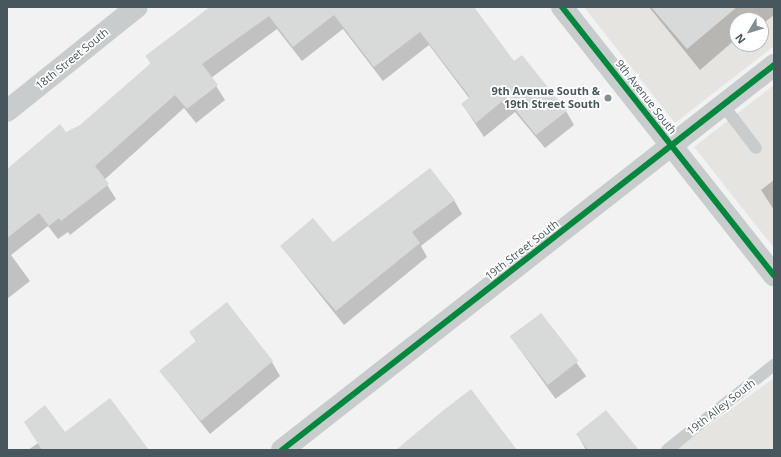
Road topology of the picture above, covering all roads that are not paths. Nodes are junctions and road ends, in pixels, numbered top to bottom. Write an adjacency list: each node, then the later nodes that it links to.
1 (137, 7): 5 (street, 18th Street South)
2 (562, 7): 6 (street, 9th Avenue South)
3 (774, 65): 4 (street, 19th Street South)
4 (723, 105): 6 (street, 19th Street South); 7 (lane)
5 (7, 111)
6 (671, 146): 8 (street, 9th Avenue South); 10 (street, 19th Street South)
7 (756, 148)
8 (774, 275)
9 (774, 365): 11 (lane, 19th Alley South)
10 (282, 450)
11 (667, 450)

